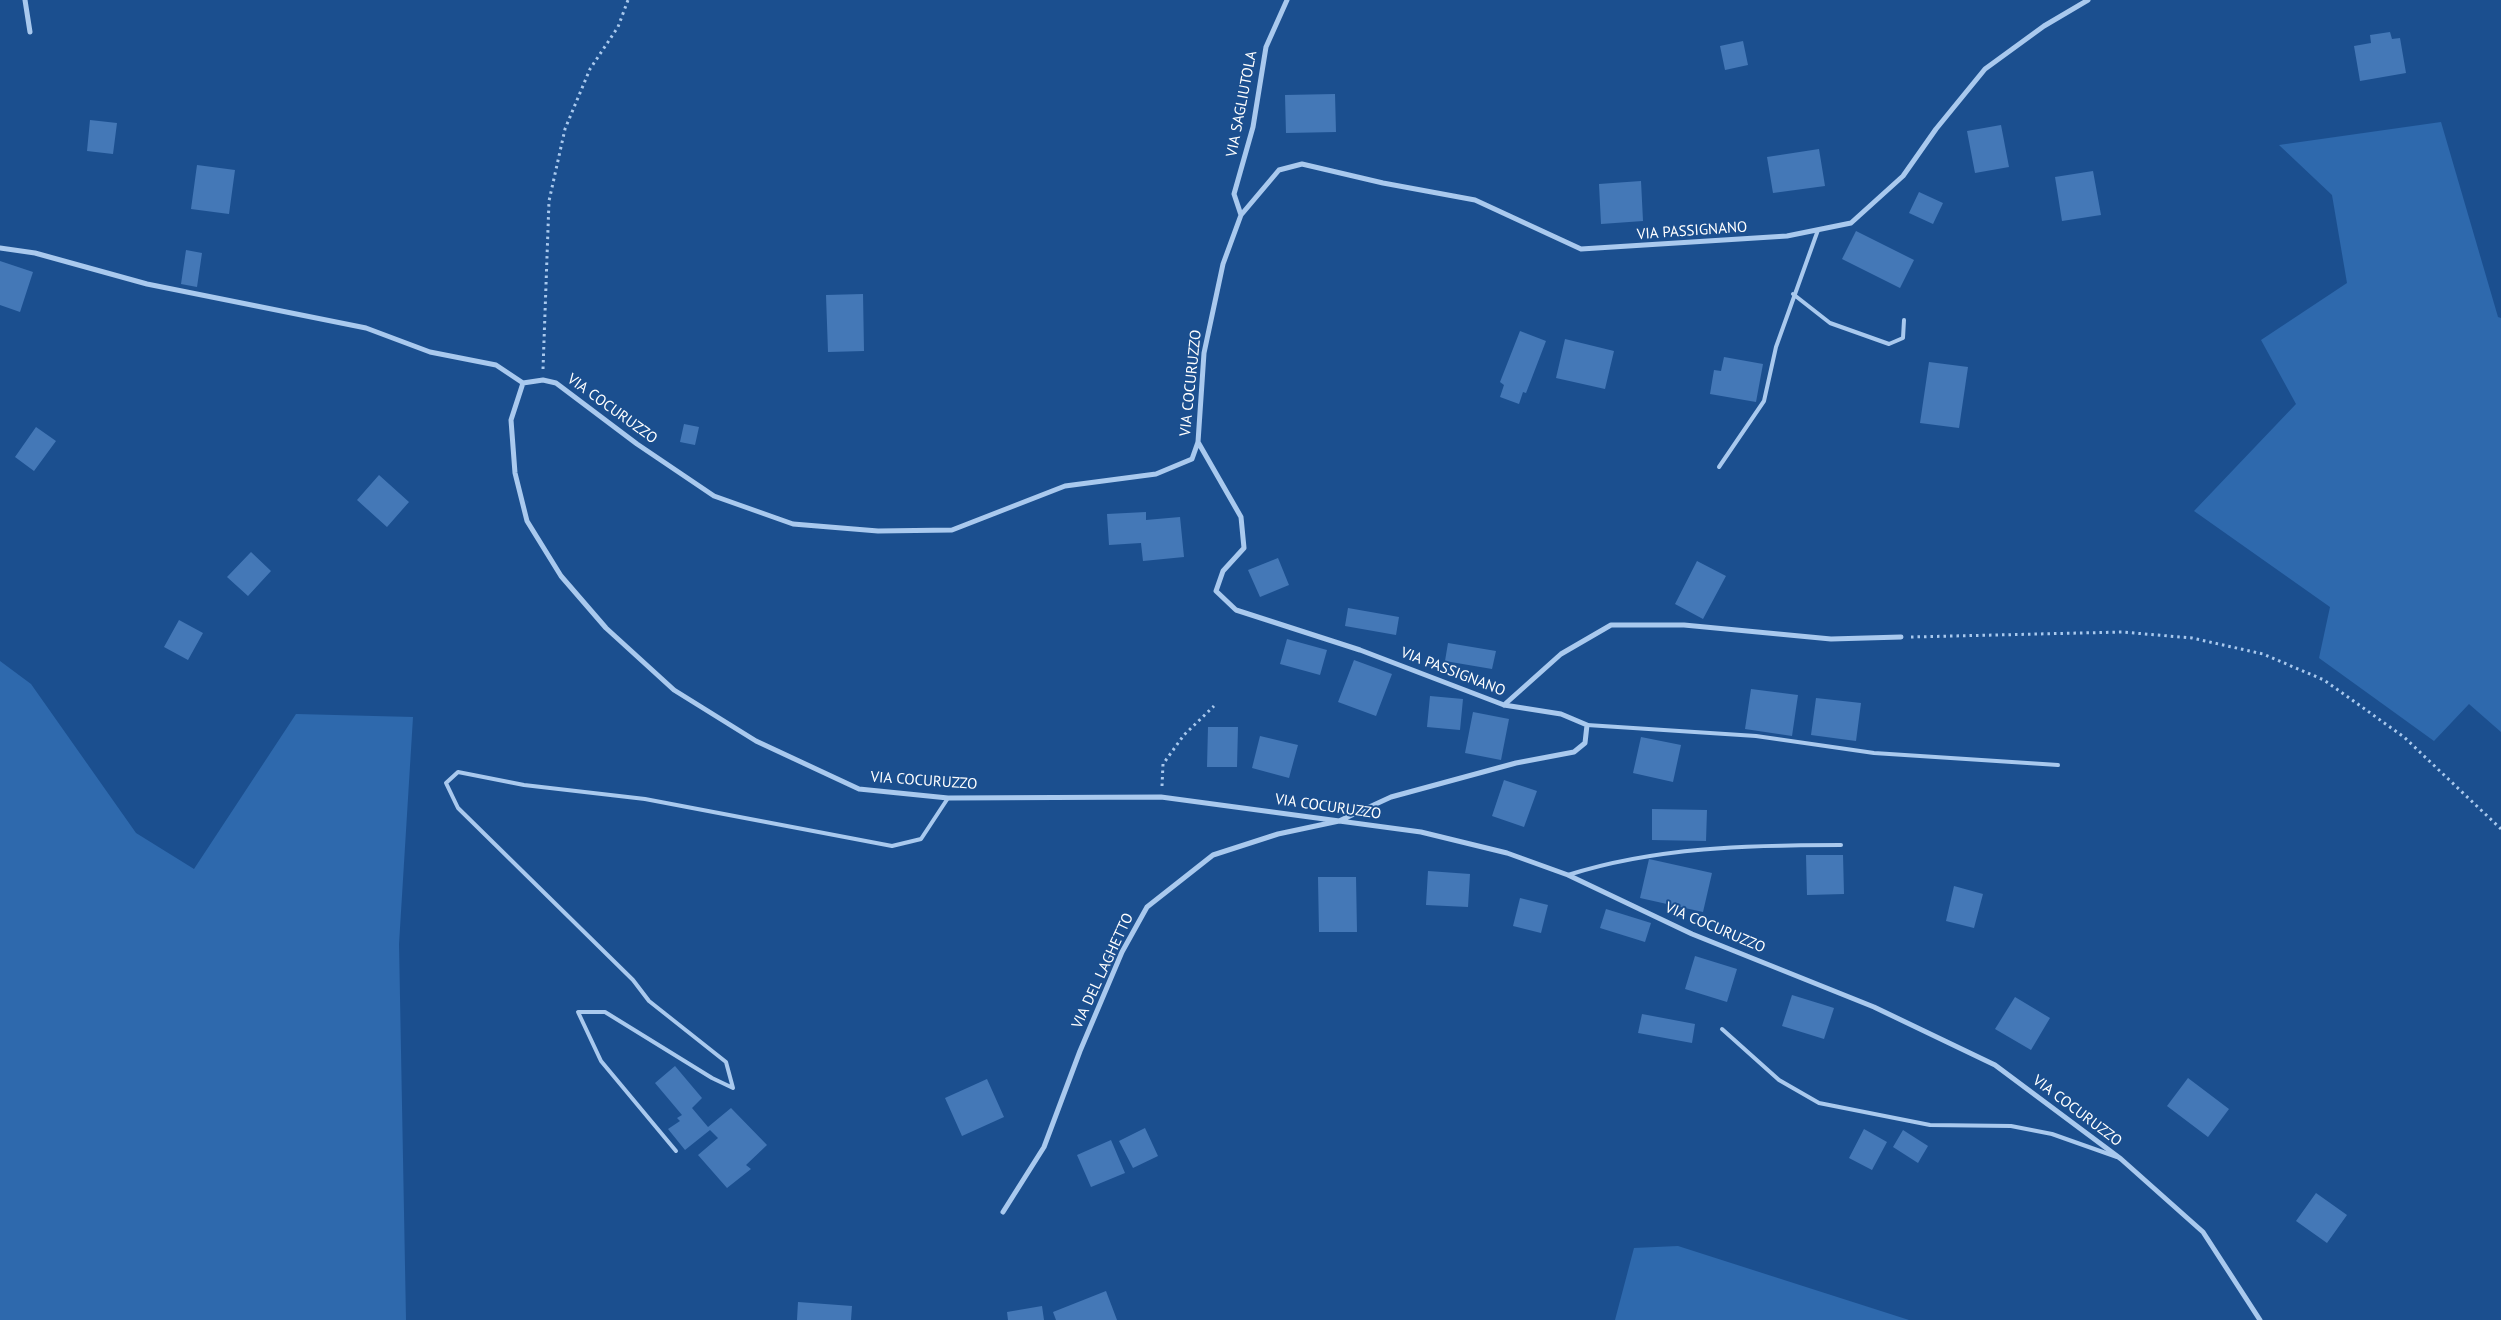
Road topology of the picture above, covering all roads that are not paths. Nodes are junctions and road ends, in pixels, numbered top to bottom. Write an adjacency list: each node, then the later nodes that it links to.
1 (25, 0): 4 (street)
2 (1287, 0): 5 (street, VIA SAGLIUTOLA)
3 (2088, 0): 6 (street, VIA PASSIGNANO)
4 (30, 32)
5 (1241, 216): 6 (street, VIA PASSIGNANO); 11 (street, VIA COCURUZZO)
6 (1818, 230): 8 (lane)
7 (0, 248): 10 (street)
8 (1793, 294): 9 (lane); 12 (lane)
9 (1904, 320)
10 (523, 383): 11 (street, VIA COCURUZZO); 17 (street, VIA COCURUZZO)
11 (1198, 442): 14 (street, VIA PASSIGNANO)
12 (1719, 467)
13 (1901, 637): 14 (street)
14 (1504, 705): 15 (street, VIA PASSIGNANO)
15 (1586, 725): 16 (lane); 18 (street)
16 (2058, 765)
17 (948, 798): 18 (street, VIA COCURUZZO); 22 (lane)
18 (1339, 821): 20 (street, VIA COCURUZZO); 24 (street, VIA DEL LAGHETTO)
19 (1841, 845): 20 (lane)
20 (1568, 874): 23 (street, VIA COCURUZZO)
21 (1722, 1029): 23 (lane)
22 (676, 1151)
23 (2121, 1159): 25 (street, VIA COCURUZZO)
24 (1003, 1212)
25 (2260, 1320)

